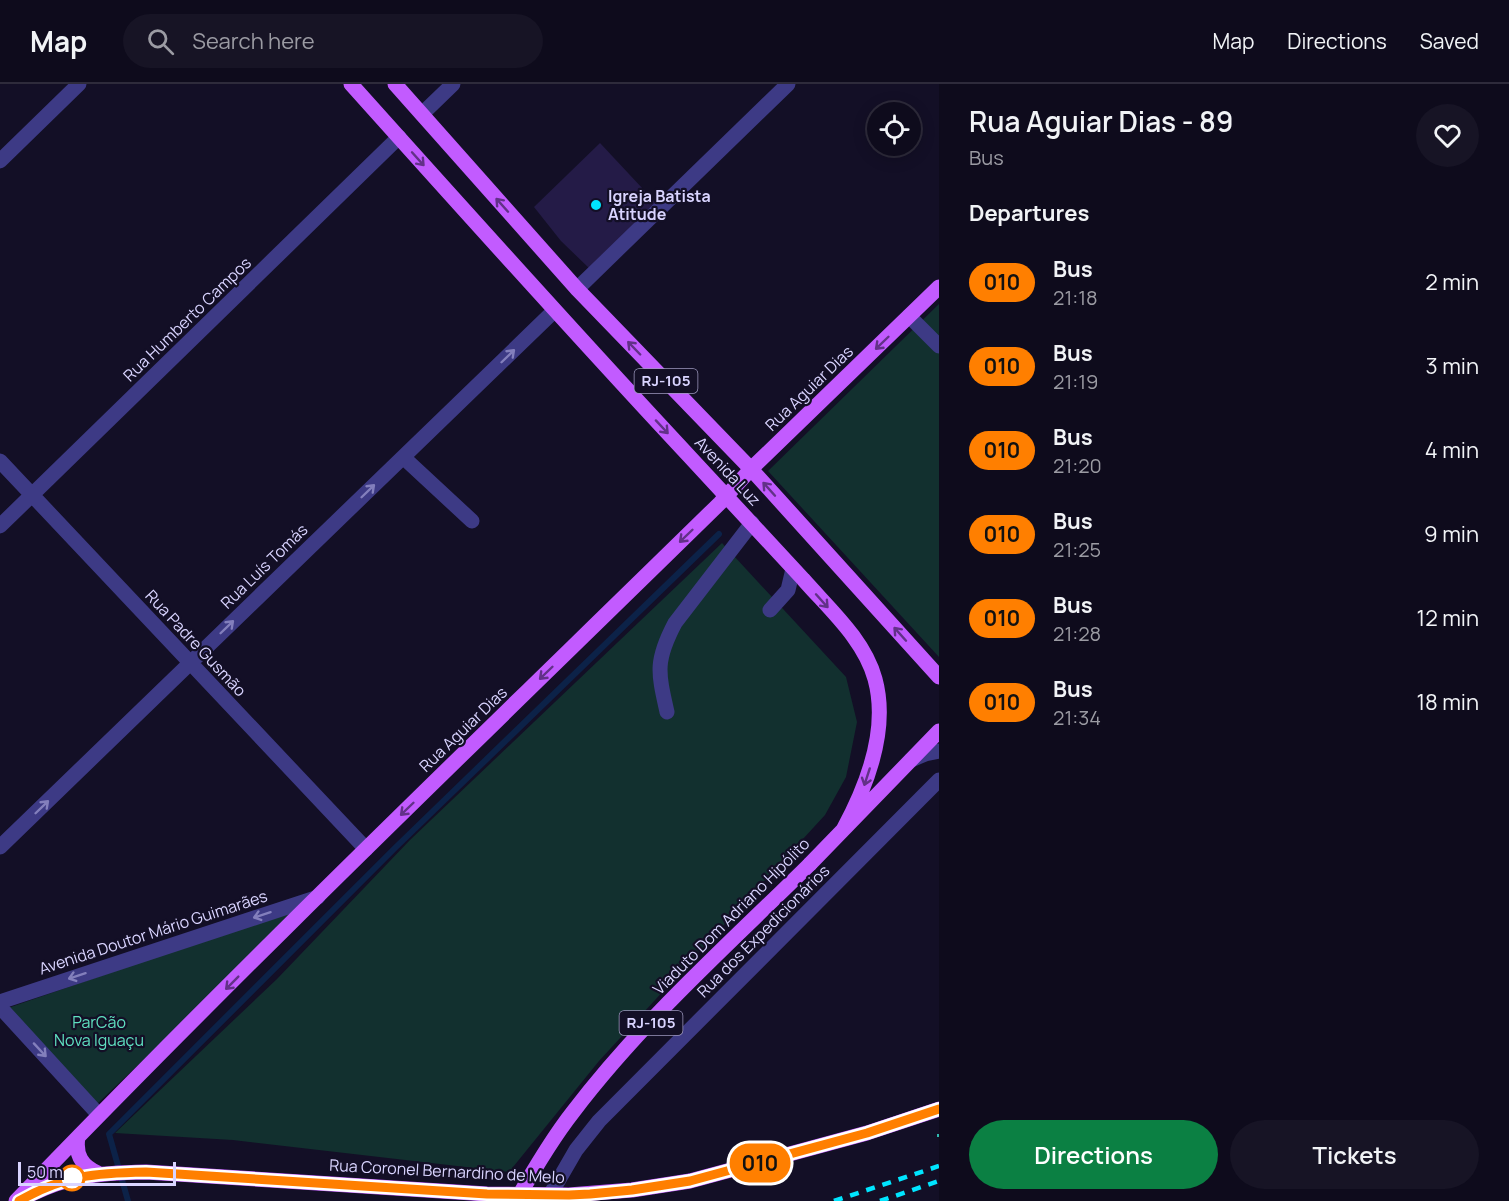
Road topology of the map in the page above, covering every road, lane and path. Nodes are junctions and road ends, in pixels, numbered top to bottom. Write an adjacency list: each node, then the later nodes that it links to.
1 (79, 84): 8 (street)
2 (351, 84): 7 (main road, Avenida Luz / RJ-105)
3 (395, 84): 6 (main road, Avenida Luz / RJ-105)
4 (453, 84): 6 (street)
5 (788, 84): 10 (street)
6 (422, 114): 10 (main road, Avenida Luz / RJ-105, one-way to 6)
7 (399, 137): 11 (main road, Avenida Luz / RJ-105, one-way to 11); 17 (street, Rua Humberto Campos)
8 (0, 161)
9 (939, 287): 12 (main road, Rua Aguiar Dias)
10 (577, 289): 16 (main road, Avenida Luz / RJ-105, one-way to 10)
11 (554, 311): 14 (street, Rua Luís Tomás, one-way to 11); 18 (main road, Avenida Luz / RJ-105, one-way to 18)
12 (909, 316): 13 (street); 16 (main road, Rua Aguiar Dias, one-way to 16)
13 (939, 345)
14 (403, 457): 19 (street); 24 (street, Rua Luís Tomás, one-way to 14)
15 (0, 461): 17 (street, Rua Padre Gusmão)
16 (751, 469): 18 (main road, Rua Aguiar Dias); 25 (main road, Avenida Luz / RJ-105, one-way to 16)
17 (31, 495): 21 (street, Rua Humberto Campos); 24 (street, Rua Padre Gusmão)
18 (727, 495): 20 (main road, Avenida Luz / RJ-105); 33 (main road, Rua Aguiar Dias, one-way to 33)
19 (472, 521)
20 (752, 523): 22 (main road, Avenida Luz / RJ-105); 26 (street)
21 (0, 526)
22 (794, 569): 23 (street); 31 (main road, Avenida Luz / RJ-105, one-way to 31)
23 (770, 610)
24 (190, 664): 32 (street, Rua Luís Tomás, one-way to 24); 33 (street, Rua Padre Gusmão)
25 (939, 677)
26 (667, 712)
27 (938, 733): 29 (main road, RJ-105)
28 (939, 751): 29 (street)
29 (911, 760): 31 (main road, RJ-105)
30 (939, 780): 41 (street, Rua dos Expedicionários)
31 (843, 830): 43 (main road, Viaduto Dom Adriano Hipólito / RJ-105, bridge)
32 (0, 847)
33 (366, 849): 34 (main road, Rua Aguiar Dias)
34 (318, 897): 35 (street, Avenida Doutor Mário Guimarães, one-way to 35); 38 (main road, Rua Aguiar Dias, one-way to 38)
35 (0, 1002)
36 (0, 1006): 38 (street, one-way to 38)
37 (939, 1109): 41 (main road, Rua Coronel Bernardino de Melo)
38 (99, 1114): 39 (main road, Rua Aguiar Dias)
39 (78, 1137): 40 (main road); 42 (main road, Rua Aguiar Dias)
40 (98, 1173): 41 (main road, Rua Coronel Bernardino de Melo); 42 (main road, Rua Coronel Bernardino de Melo)
41 (550, 1195)
42 (17, 1201)
43 (516, 1201)

